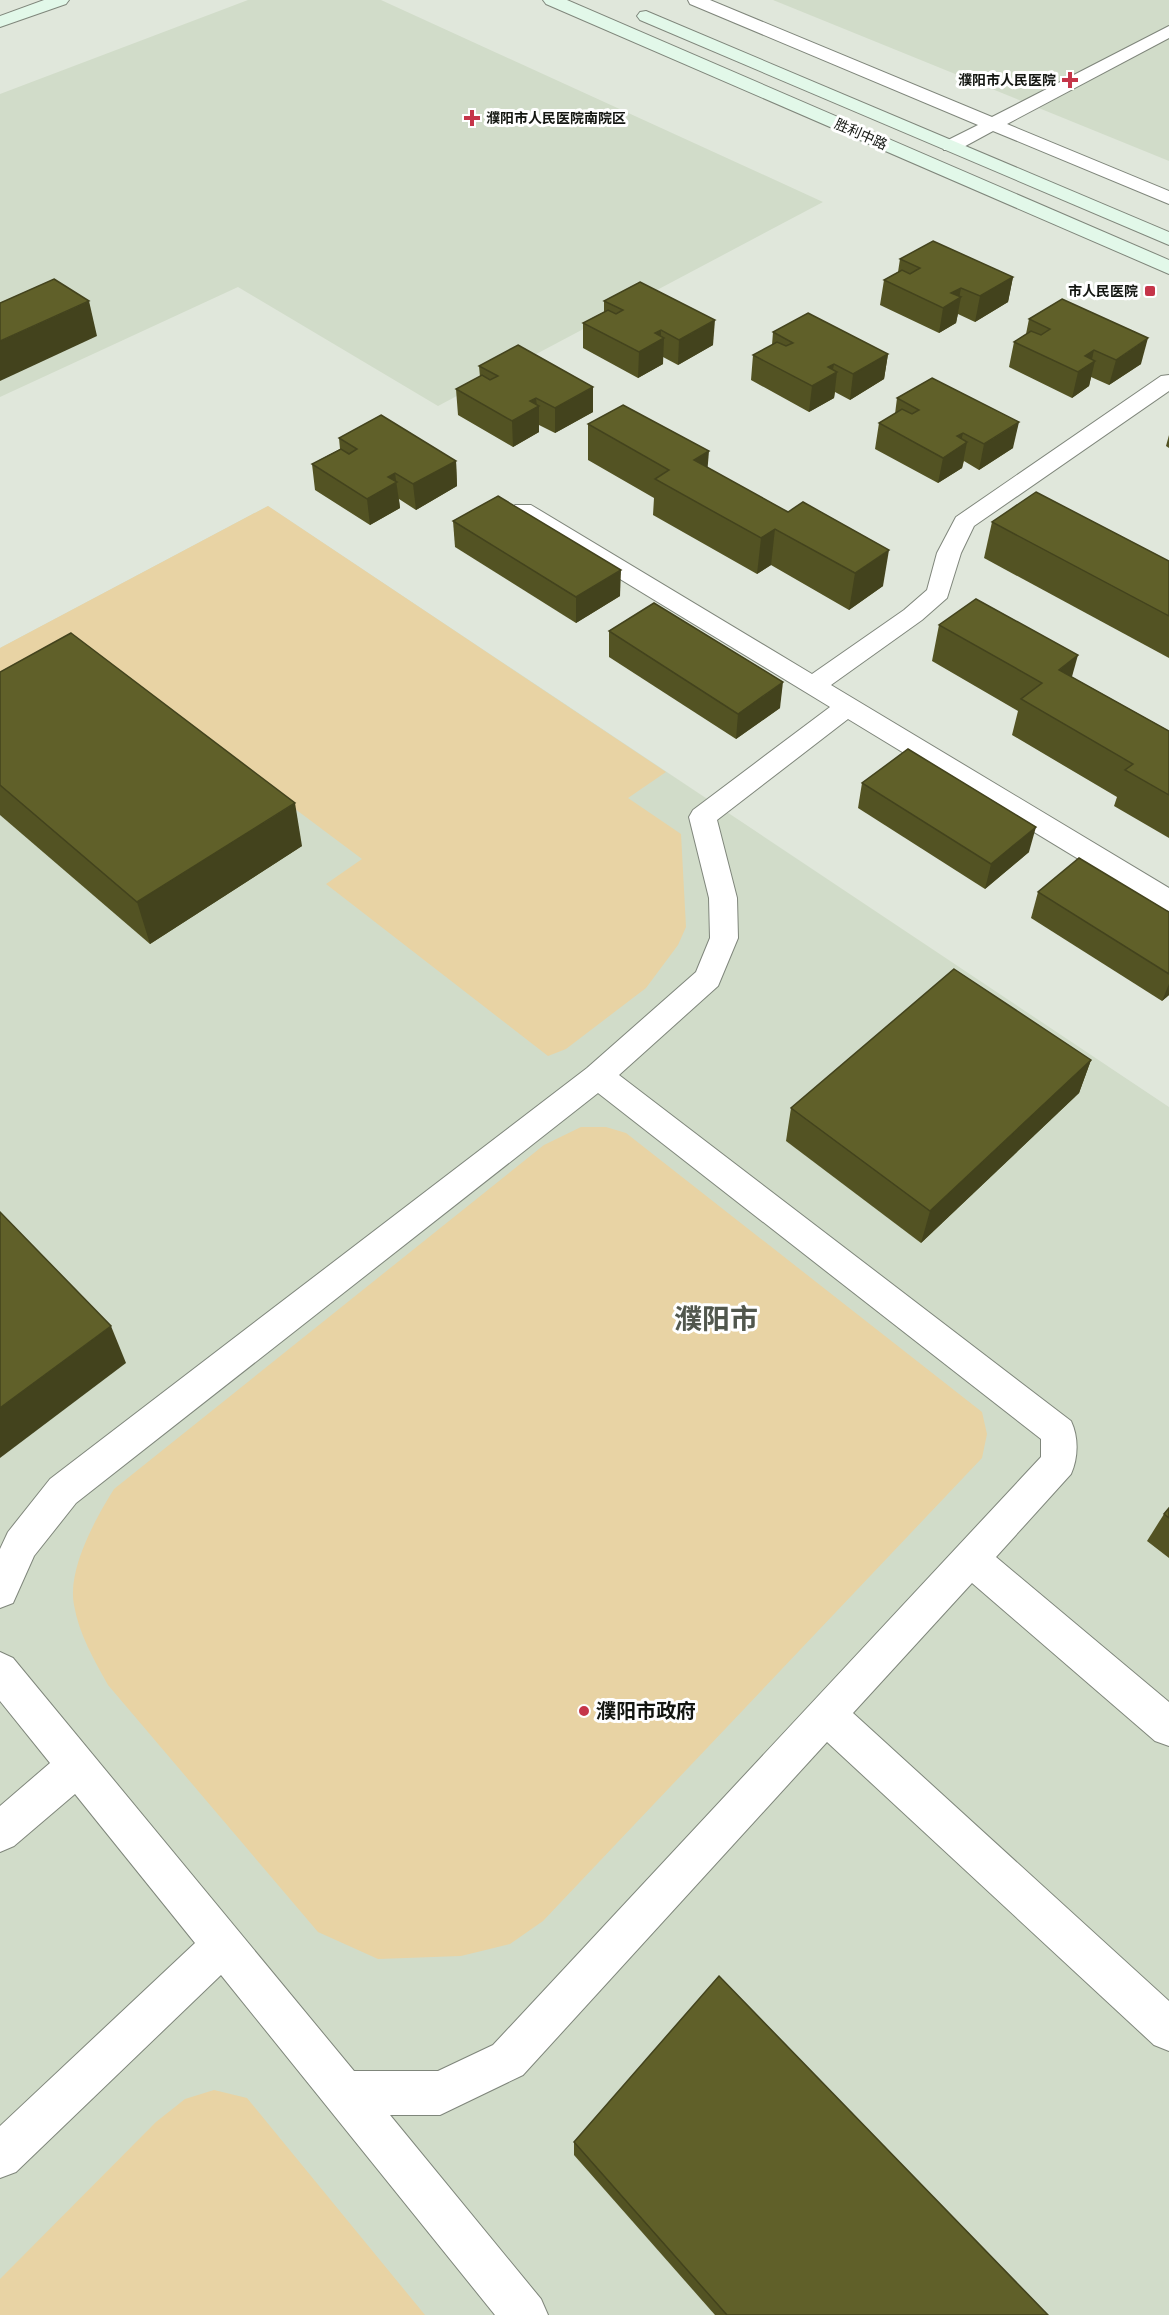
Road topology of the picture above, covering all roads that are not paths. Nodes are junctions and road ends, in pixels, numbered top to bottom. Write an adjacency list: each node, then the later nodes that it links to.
1 (60, 0): 5 (main road)
2 (552, 0): 11 (main road, 胜利中路)
3 (696, 0): 7 (lane)
4 (630, 9): 8 (main road, 胜利中路)
5 (0, 21)
6 (1169, 31): 7 (lane)
7 (993, 124): 8 (lane); 9 (lane)
8 (951, 146): 10 (main road, 胜利中路)
9 (1169, 198)
10 (1169, 239)
11 (1169, 268)
12 (1169, 381): 14 (lane)
13 (523, 510): 14 (lane)
14 (813, 685): 15 (lane)
15 (848, 706): 16 (lane); 17 (lane)
16 (1169, 901)
17 (598, 1076): 18 (lane); 19 (lane)
18 (972, 1560): 21 (lane); 22 (lane)
19 (0, 1590)
20 (0, 1671): 23 (lane)
21 (828, 1717): 26 (lane); 27 (lane)
22 (1169, 1727)
23 (78, 1765): 24 (lane); 25 (lane)
24 (0, 1832)
25 (224, 1944): 27 (lane); 28 (lane)
26 (1169, 2030)
27 (345, 2093): 29 (lane)
28 (0, 2156)
29 (525, 2315)

